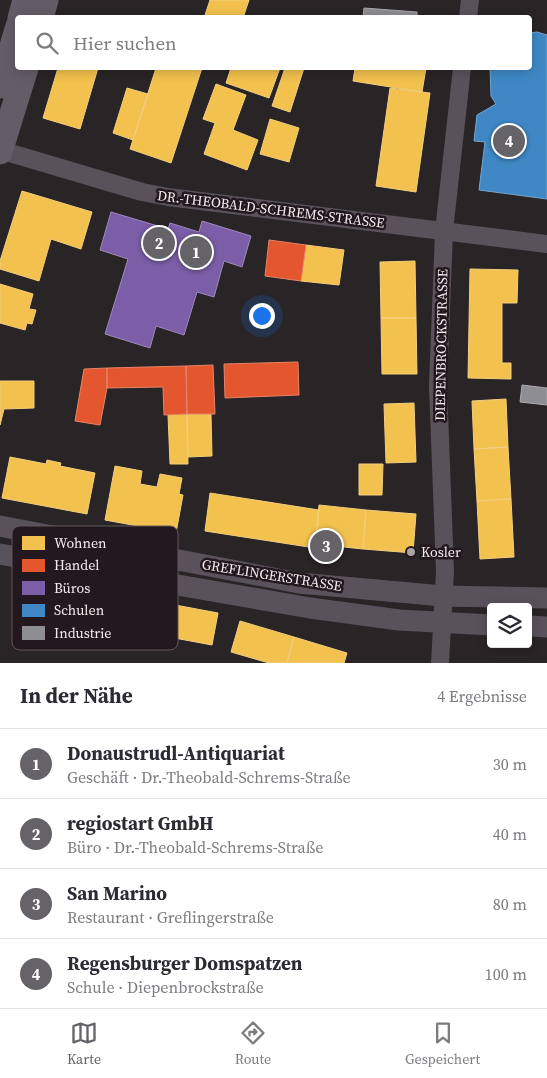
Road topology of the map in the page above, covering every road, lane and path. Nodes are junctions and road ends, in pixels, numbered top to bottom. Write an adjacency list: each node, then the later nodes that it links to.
1 (25, 0): 4 (main road)
2 (46, 0): 5 (main road)
3 (470, 0): 6 (street)
4 (21, 15)
5 (42, 15)
6 (468, 15)
7 (15, 36): 10 (main road)
8 (25, 70): 11 (main road)
9 (462, 70): 12 (street, DIEPENBROCKSTRASSE)
10 (0, 86)
11 (0, 151): 12 (street, DR.-THEOBALD-SCHREMS-STRASSE)
12 (444, 231): 13 (street, DR.-THEOBALD-SCHREMS-STRASSE); 16 (street, DIEPENBROCKSTRASSE)
13 (547, 244)
14 (178, 560): 16 (street, GREFLINGERSTRASSE)
15 (178, 585): 18 (street, GREFLINGERSTRASSE)
16 (443, 596): 17 (street, GREFLINGERSTRASSE); 18 (street, DIEPENBROCKSTRASSE)
17 (547, 598)
18 (442, 623): 19 (street, GREFLINGERSTRASSE); 22 (street, DIEPENBROCKSTRASSE)
19 (487, 625)
20 (532, 626): 21 (street)
21 (547, 627)
22 (440, 663)

